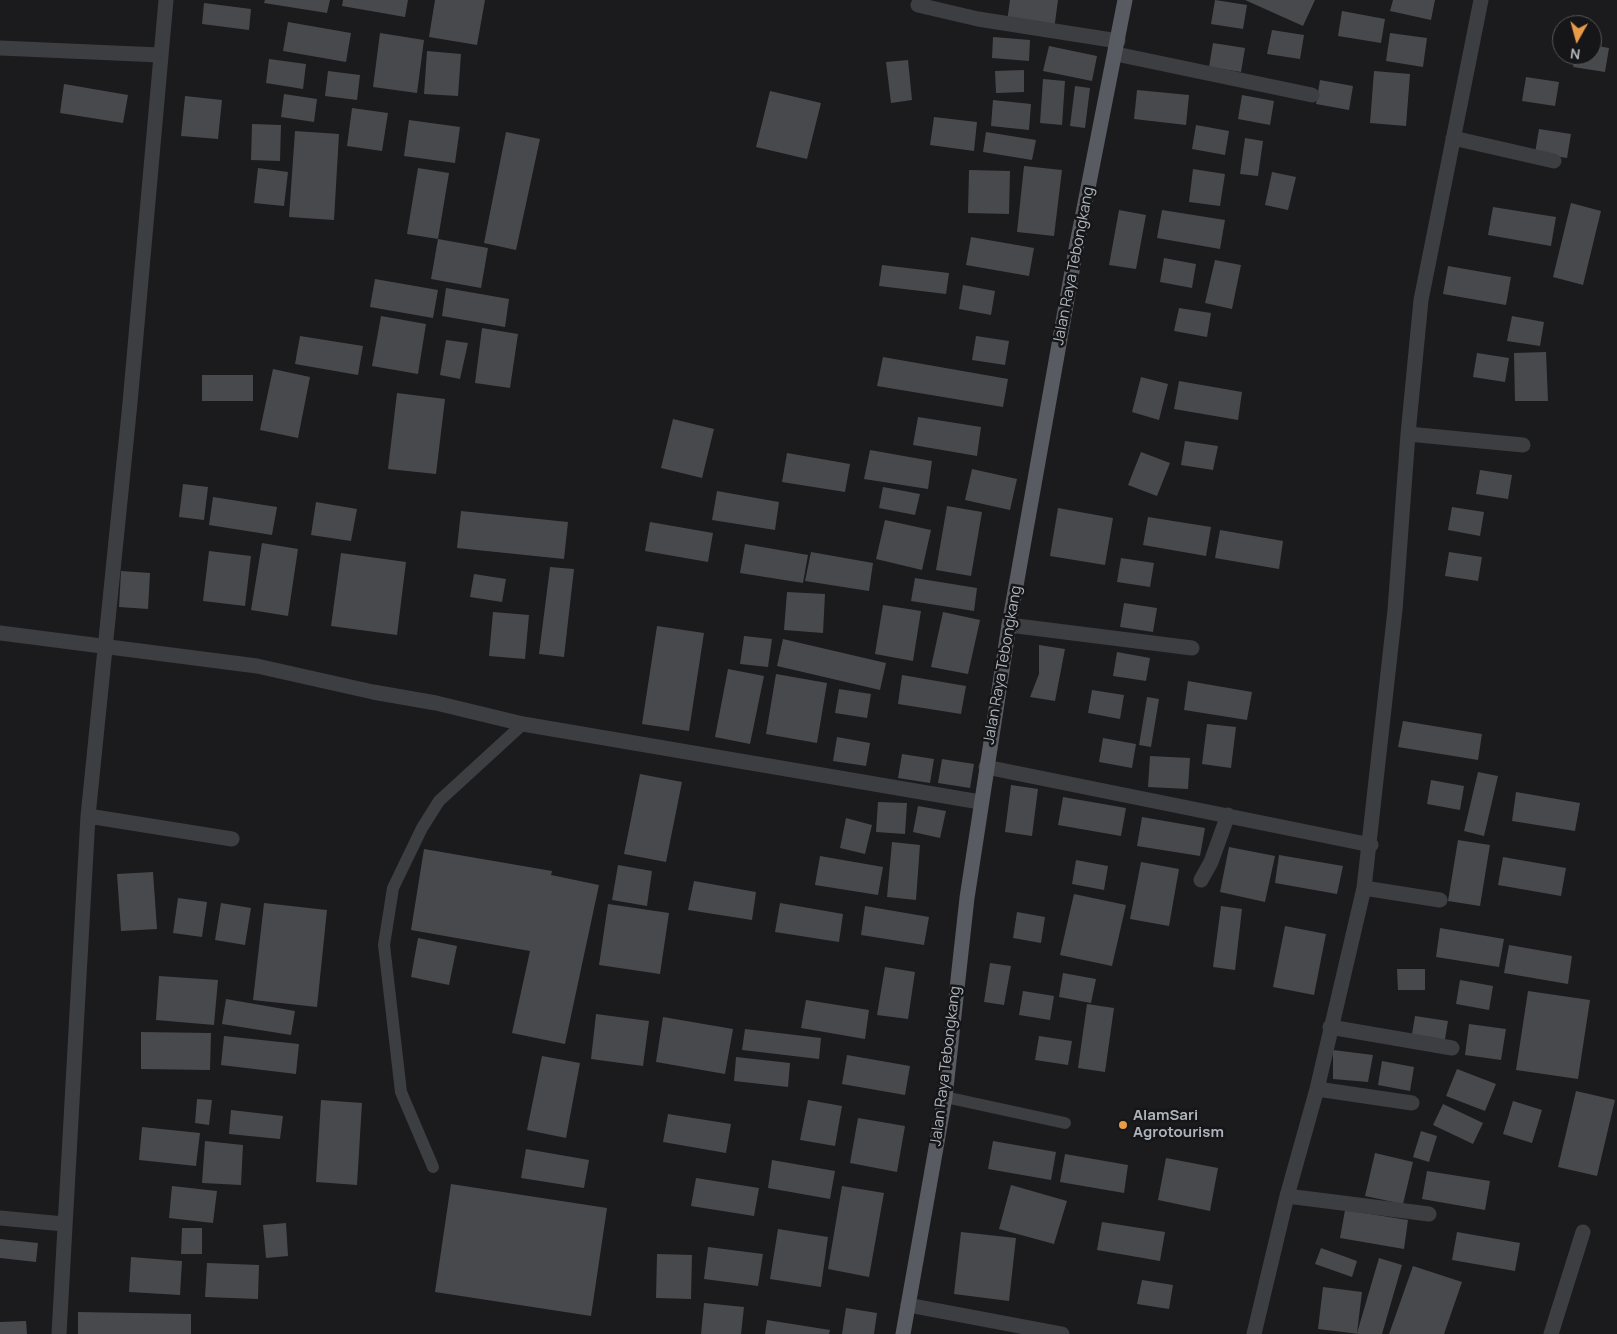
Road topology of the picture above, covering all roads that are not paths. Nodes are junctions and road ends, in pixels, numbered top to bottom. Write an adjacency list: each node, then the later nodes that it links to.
1 (166, 0): 7 (street)
2 (1126, 0): 6 (main road, Jalan Raya Tebongkang)
3 (1482, 0): 9 (street)
4 (918, 5): 6 (street)
5 (0, 48): 7 (street)
6 (1117, 48): 8 (street); 13 (main road, Jalan Raya Tebongkang)
7 (160, 54): 15 (street)
8 (1312, 95)
9 (1454, 138): 10 (street); 11 (street)
10 (1554, 160)
11 (1408, 434): 12 (street); 23 (street)
12 (1523, 445)
13 (1010, 625): 16 (street); 18 (main road, Jalan Raya Tebongkang)
14 (0, 633): 15 (street)
15 (104, 647): 17 (street); 21 (street)
16 (1192, 648)
17 (523, 724): 19 (street); 33 (lane)
18 (986, 767): 19 (main road, Jalan Raya Tebongkang); 20 (street)
19 (980, 802): 30 (main road, Jalan Raya Tebongkang)
20 (1228, 815): 23 (street); 24 (street)
21 (88, 816): 22 (street); 37 (street)
22 (232, 839)
23 (1370, 845): 25 (street)
24 (1200, 880)
25 (1364, 888): 26 (street); 27 (street)
26 (1440, 900)
27 (1330, 1027): 28 (street); 29 (street)
28 (1452, 1048)
29 (1317, 1089): 31 (street); 34 (street)
30 (945, 1097): 32 (lane); 39 (main road, Jalan Raya Tebongkang)
31 (1412, 1102)
32 (1065, 1123)
33 (433, 1167)
34 (1287, 1196): 35 (street); 43 (street)
35 (1429, 1214)
36 (0, 1218): 37 (street)
37 (64, 1224): 40 (street)
38 (1583, 1232): 44 (street)
39 (908, 1305): 41 (main road, Jalan Raya Tebongkang); 42 (street)
40 (59, 1334)
41 (903, 1334)
42 (1062, 1334)
43 (1254, 1334)
44 (1551, 1334)

